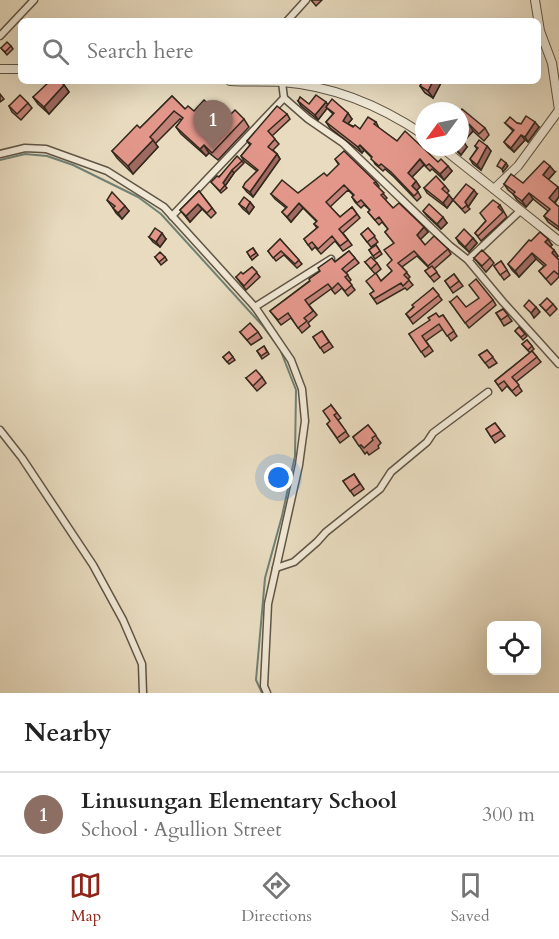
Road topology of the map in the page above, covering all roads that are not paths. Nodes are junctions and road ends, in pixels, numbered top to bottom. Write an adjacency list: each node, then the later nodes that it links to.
1 (34, 0): 7 (street)
2 (306, 0): 4 (street)
3 (535, 0): 5 (street)
4 (291, 18)
5 (538, 18)
6 (541, 34): 16 (street)
7 (0, 36)
8 (0, 69): 9 (street)
9 (18, 69)
10 (282, 84): 12 (street)
11 (293, 84): 13 (street)
12 (284, 98): 18 (street); 21 (street)
13 (415, 130)
14 (0, 154): 18 (street)
15 (452, 156): 16 (street)
16 (494, 189): 17 (street)
17 (519, 211): 19 (street); 21 (street)
18 (172, 216): 22 (street)
19 (559, 241)
20 (331, 259): 22 (street)
21 (468, 260): 23 (street)
22 (255, 307): 26 (street)
23 (559, 364)
24 (488, 392): 26 (street)
25 (0, 430): 27 (street)
26 (276, 568): 28 (street)
27 (143, 693)
28 (267, 693)

